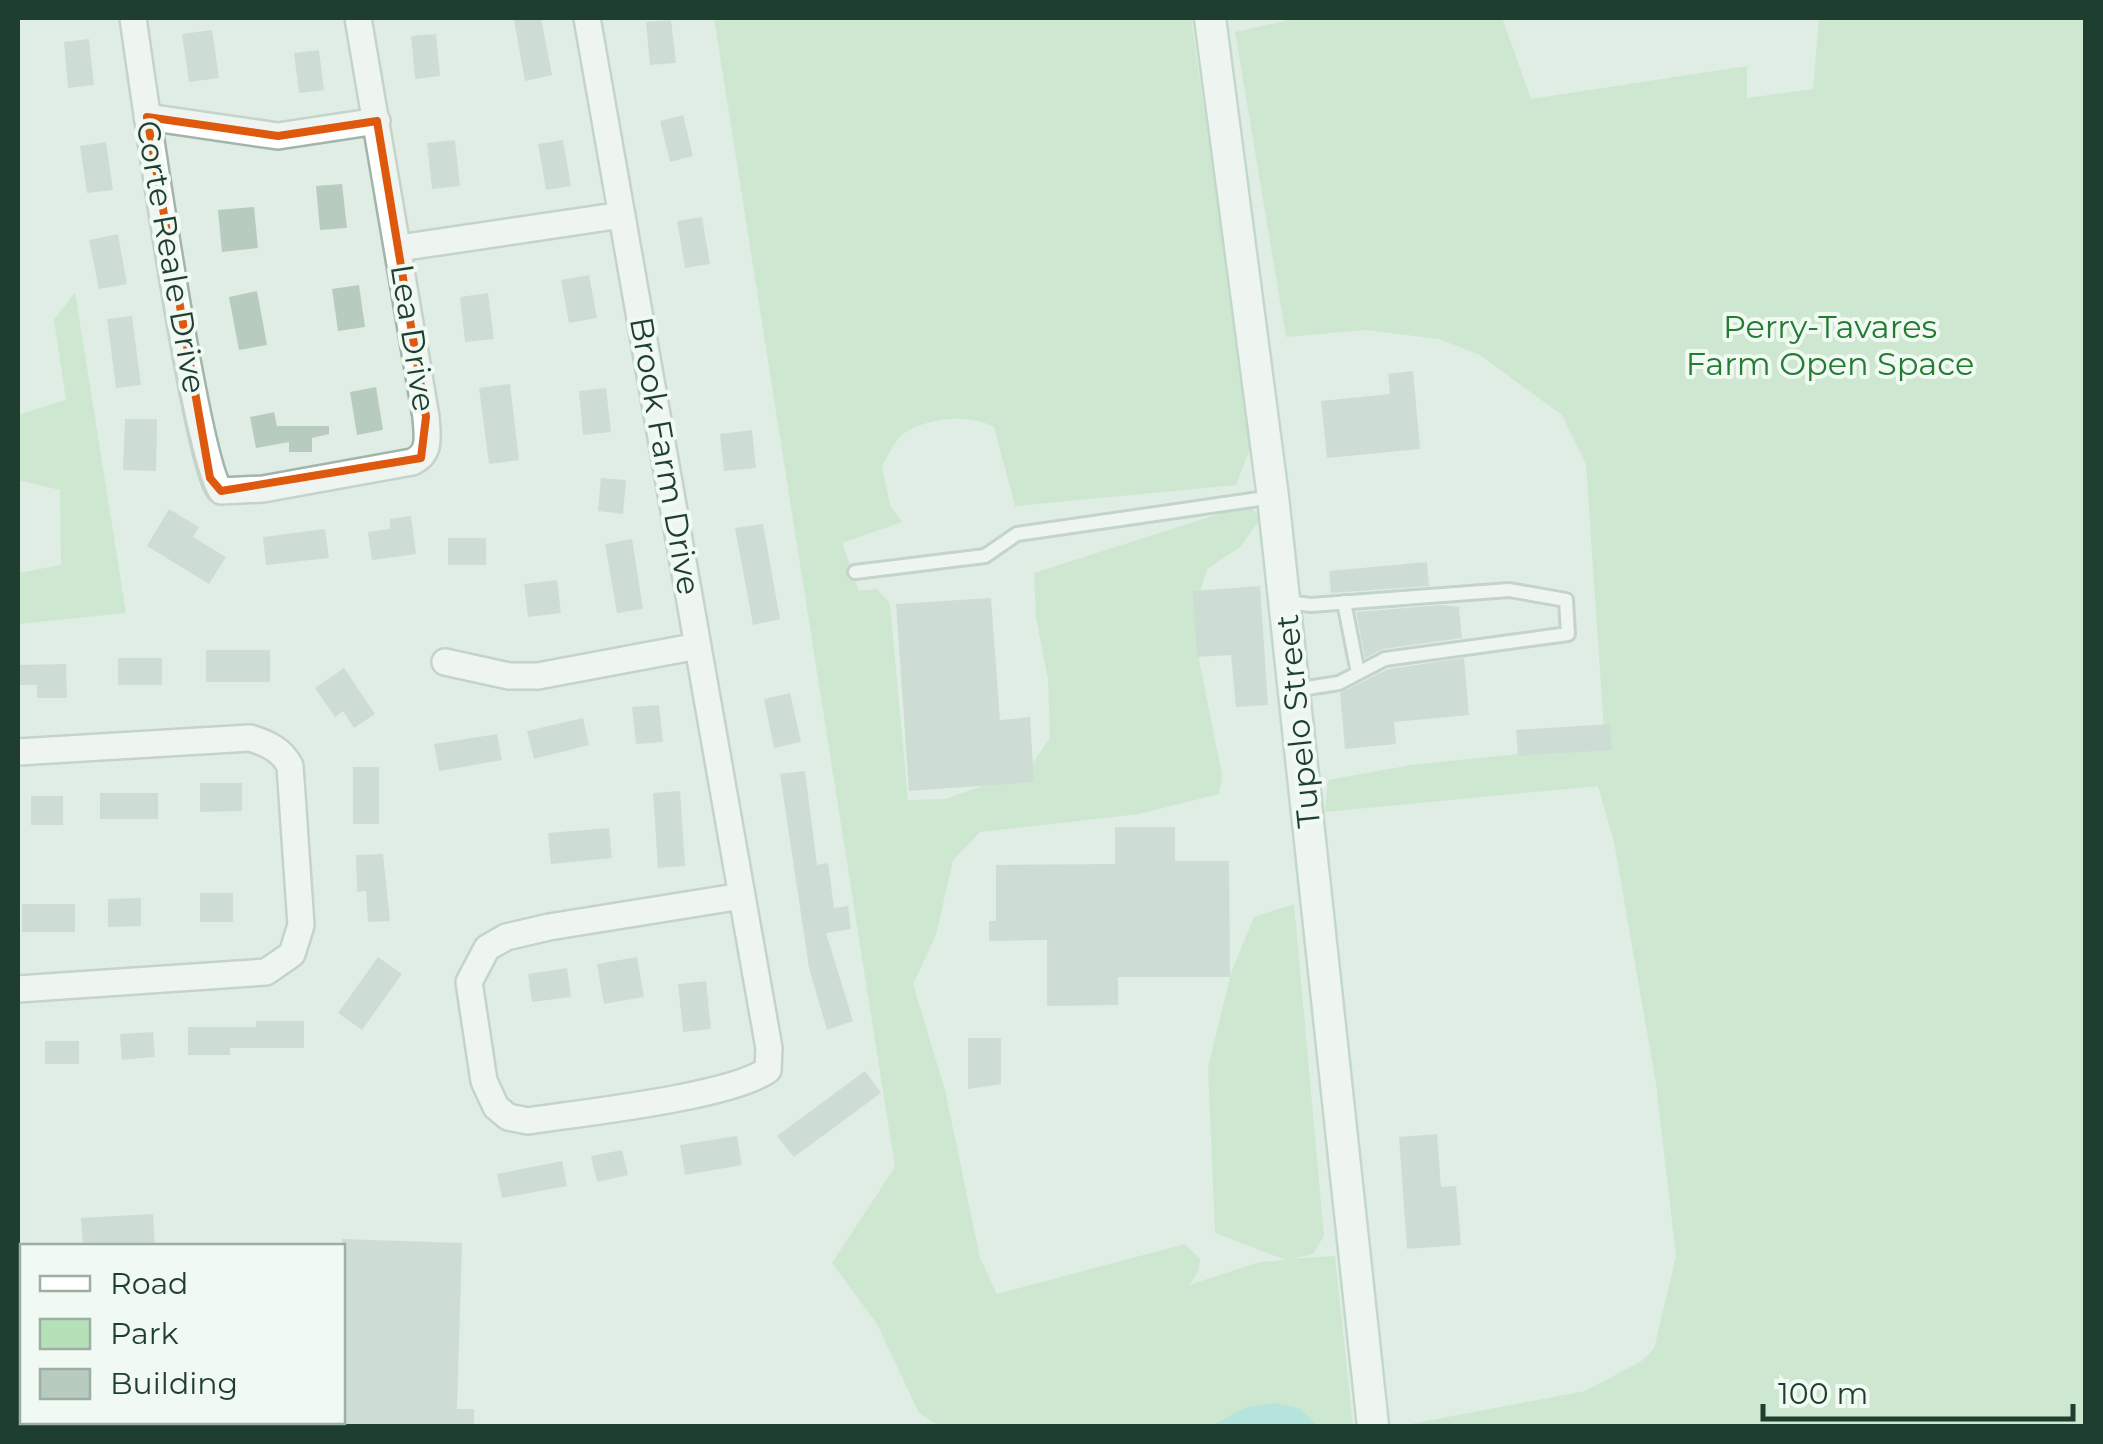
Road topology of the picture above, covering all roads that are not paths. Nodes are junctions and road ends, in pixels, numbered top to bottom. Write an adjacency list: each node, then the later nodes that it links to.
1 (133, 18): 5 (street, Corte Reale Drive)
2 (358, 18): 6 (street, Lea Drive)
3 (586, 18): 7 (street, Brook Farm Drive)
4 (1210, 18): 10 (main road, Tupelo Street)
5 (147, 117): 6 (street); 9 (street, Corte Reale Drive)
6 (377, 121): 8 (street, Lea Drive)
7 (622, 215): 8 (street); 14 (street, Brook Farm Drive)
8 (399, 248): 9 (street, Lea Drive)
9 (222, 492)
10 (1272, 497): 11 (lane); 12 (main road, Tupelo Street)
11 (855, 572)
12 (1284, 602): 13 (lane); 17 (main road, Tupelo Street)
13 (1344, 602): 16 (lane); 16 (lane)
14 (698, 646): 15 (street); 19 (street, Brook Farm Drive)
15 (445, 662)
16 (1358, 674): 17 (lane)
17 (1294, 690): 23 (main road, Tupelo Street)
18 (18, 752): 20 (street)
19 (742, 896): 19 (street, Brook Farm Drive)
20 (18, 989)
21 (18, 1326): 22 (street)
22 (20, 1366)
23 (1373, 1426)

